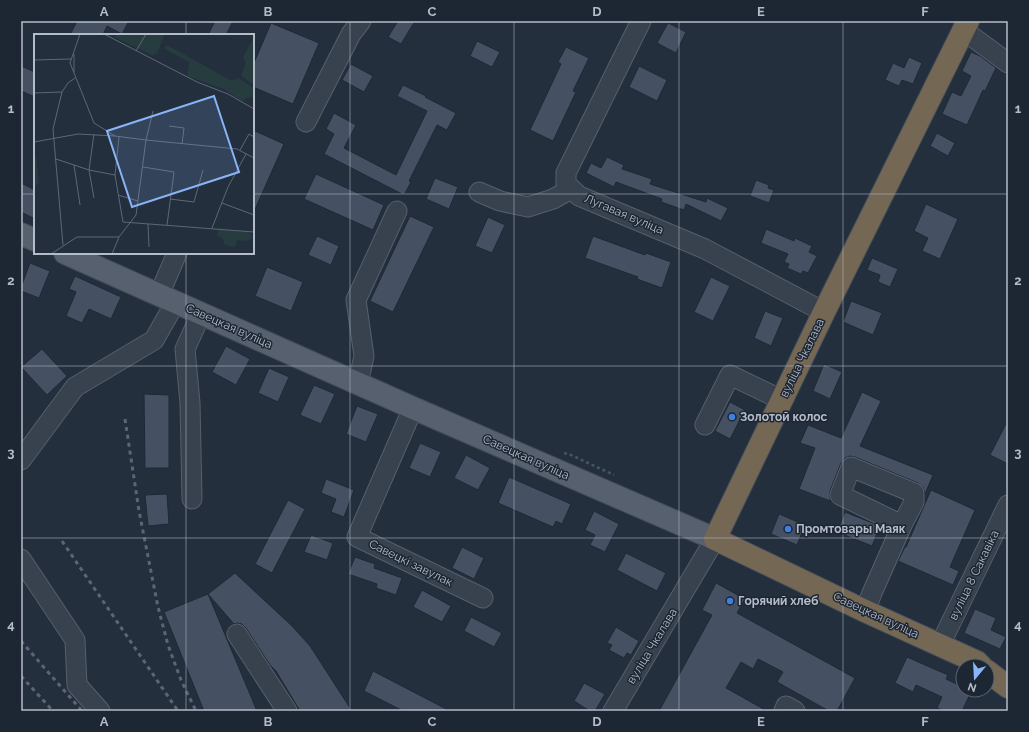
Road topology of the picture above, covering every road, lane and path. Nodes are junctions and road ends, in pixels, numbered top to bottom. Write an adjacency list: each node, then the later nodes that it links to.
1 (360, 21): 5 (street)
2 (641, 21): 6 (street, Лугавая вуліца)
3 (966, 26): 4 (street); 14 (highway, вуліца Чкалава)
4 (1008, 62)
5 (306, 122)
6 (571, 188): 7 (street); 14 (street, Лугавая вуліца)
7 (479, 192)
8 (397, 211): 16 (street)
9 (21, 234): 10 (main road)
10 (34, 240)
11 (67, 254): 13 (main road, Савецкая вуліца)
12 (177, 254): 13 (street)
13 (167, 299): 15 (main road, Савецкая вуліца); 20 (street)
14 (824, 312): 17 (highway, вуліца Чкалава)
15 (202, 314): 16 (main road, Савецкая вуліца); 21 (street)
16 (358, 384): 18 (main road, Савецкая вуліца)
17 (782, 400): 19 (street); 24 (highway, вуліца Чкалава)
18 (413, 408): 24 (main road, Савецкая вуліца); 26 (street, Савецкі завулак)
19 (705, 425)
20 (21, 460)
21 (192, 499)
22 (1008, 505): 29 (street, вуліца 8 Сакавіка)
23 (902, 525): 27 (street)
24 (715, 539): 27 (highway, Савецкая вуліца); 35 (street, вуліца Чкалава)
25 (21, 559): 36 (street)
26 (483, 598)
27 (865, 611): 29 (highway, Савецкая вуліца)
28 (237, 634): 37 (street)
29 (940, 646): 30 (highway, Савецкая вуліца)
30 (966, 658)
31 (995, 671): 33 (main road, Савецкая вуліца)
32 (995, 676): 34 (highway)
33 (1008, 677)
34 (1008, 687)
35 (617, 710)
36 (100, 711)
37 (287, 711)
38 (784, 711): 39 (street)
39 (795, 711)

